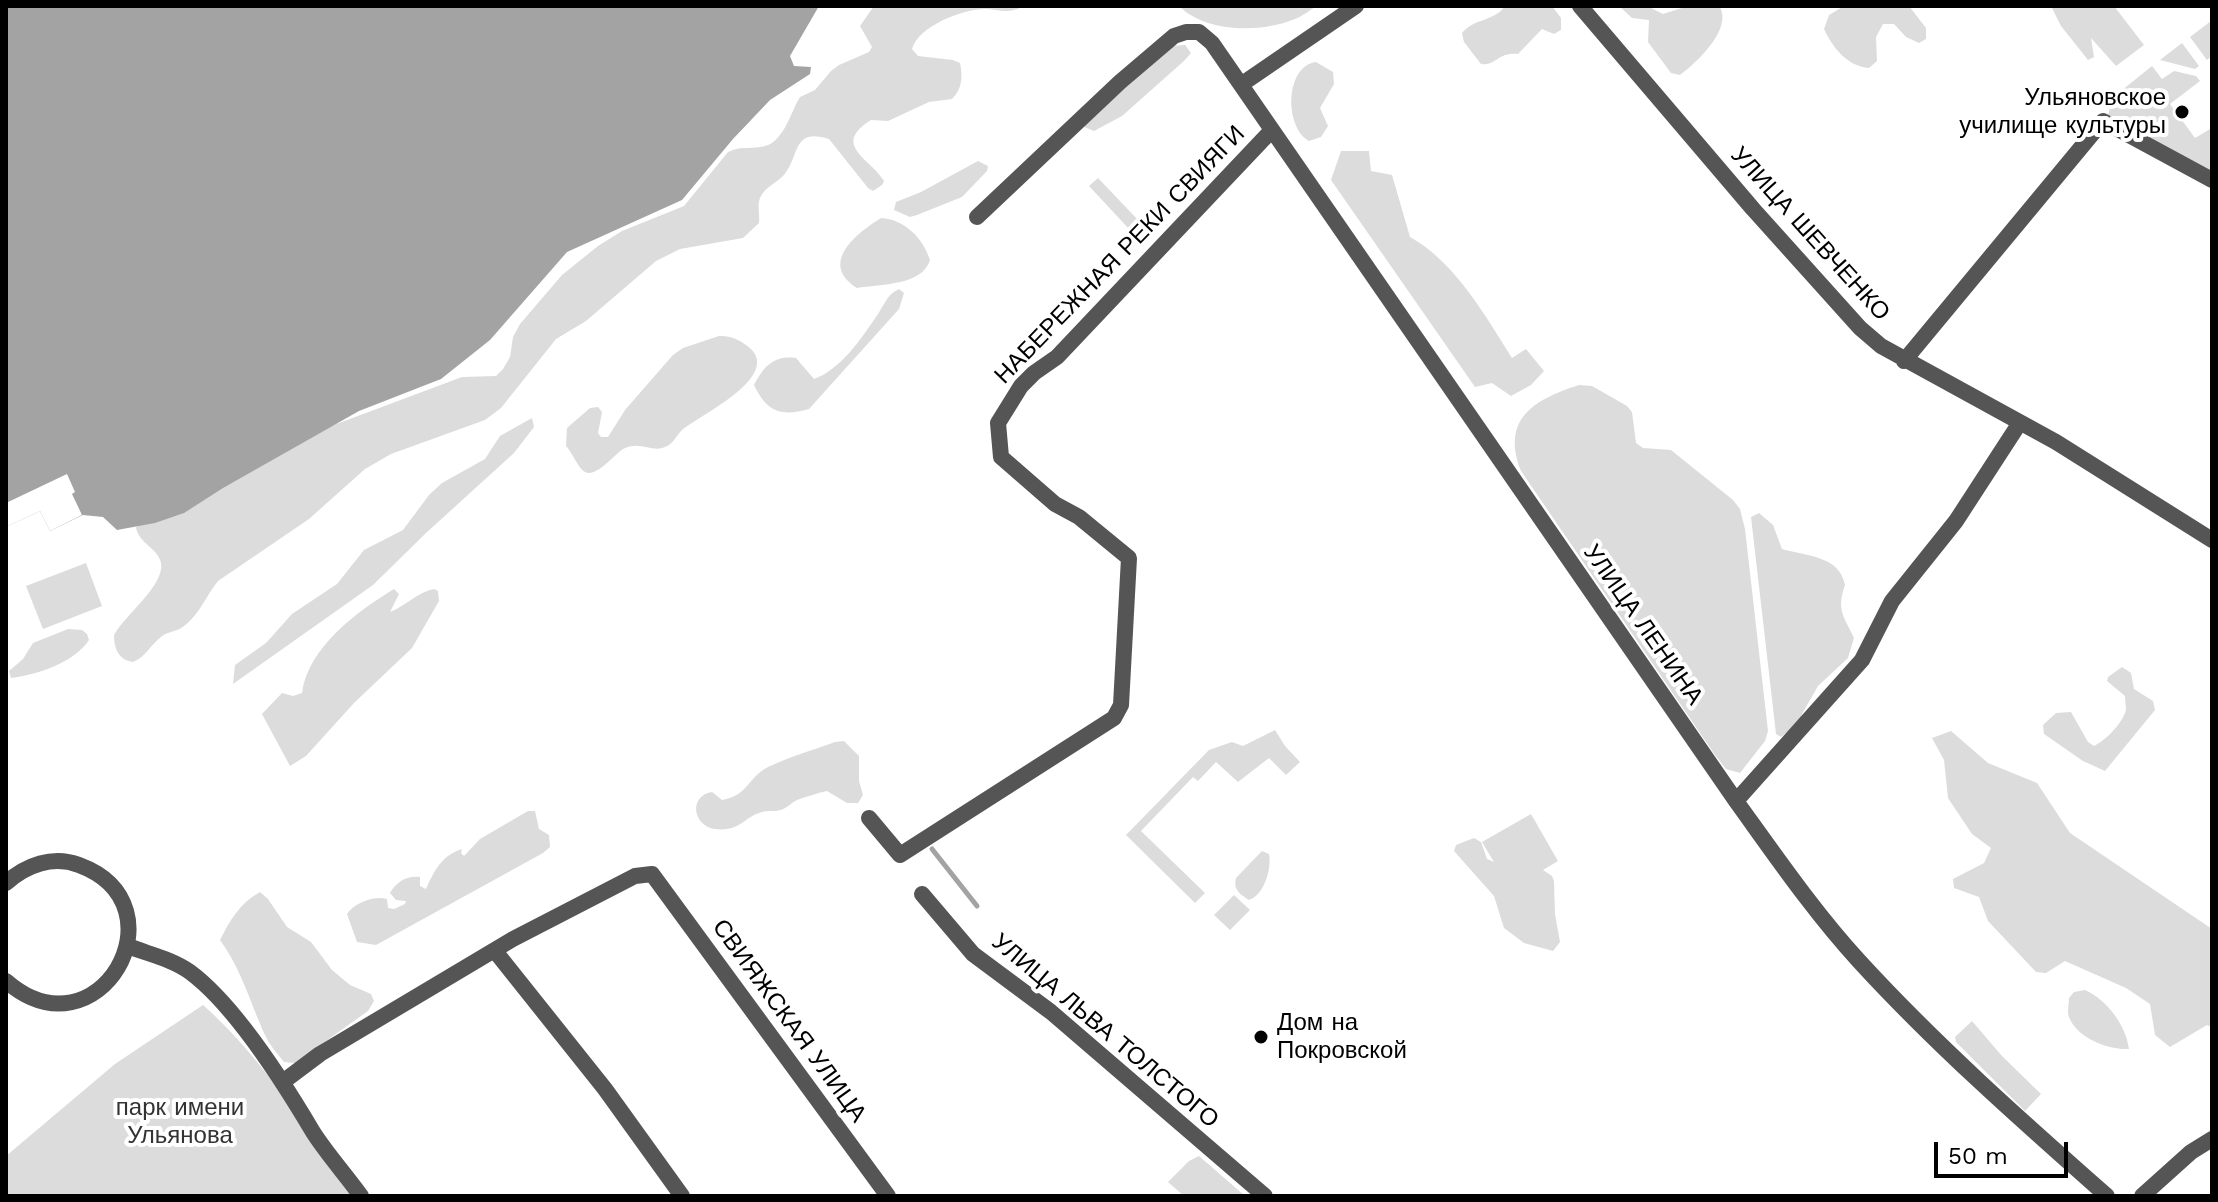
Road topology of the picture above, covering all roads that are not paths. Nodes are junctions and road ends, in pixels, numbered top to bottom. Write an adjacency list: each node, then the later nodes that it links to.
1 (1356, 6): 3 (street)
2 (1580, 6): 7 (street, УЛИЦА ШЕВЧЕНКО)
3 (1242, 84): 4 (street, УЛИЦА ЛЕНИНА); 6 (street, УЛИЦА ЛЕНИНА)
4 (1272, 130): 10 (street, УЛИЦА ЛЕНИНА); 11 (street, НАБЕРЕЖНАЯ РЕКИ СВИЯГИ)
5 (2212, 180): 7 (street)
6 (977, 217)
7 (1904, 361): 8 (street, УЛИЦА ШЕВЧЕНКО)
8 (2019, 424): 9 (street, УЛИЦА ШЕВЧЕНКО); 10 (street)
9 (2212, 540)
10 (1736, 801): 23 (street, УЛИЦА ЛЕНИНА)
11 (869, 818)
12 (6, 883): 14 (street)
13 (922, 894): 22 (street, УЛИЦА ЛЬВА ТОЛСТОГО)
14 (128, 946): 16 (street); 17 (street)
15 (495, 951): 17 (street); 20 (street); 21 (street, СВИЯЖСКАЯ УЛИЦА)
16 (6, 981)
17 (284, 1081): 19 (street)
18 (2212, 1139): 24 (street)
19 (361, 1196)
20 (682, 1196)
21 (888, 1196)
22 (1265, 1196)
23 (2107, 1196)
24 (2142, 1196)

